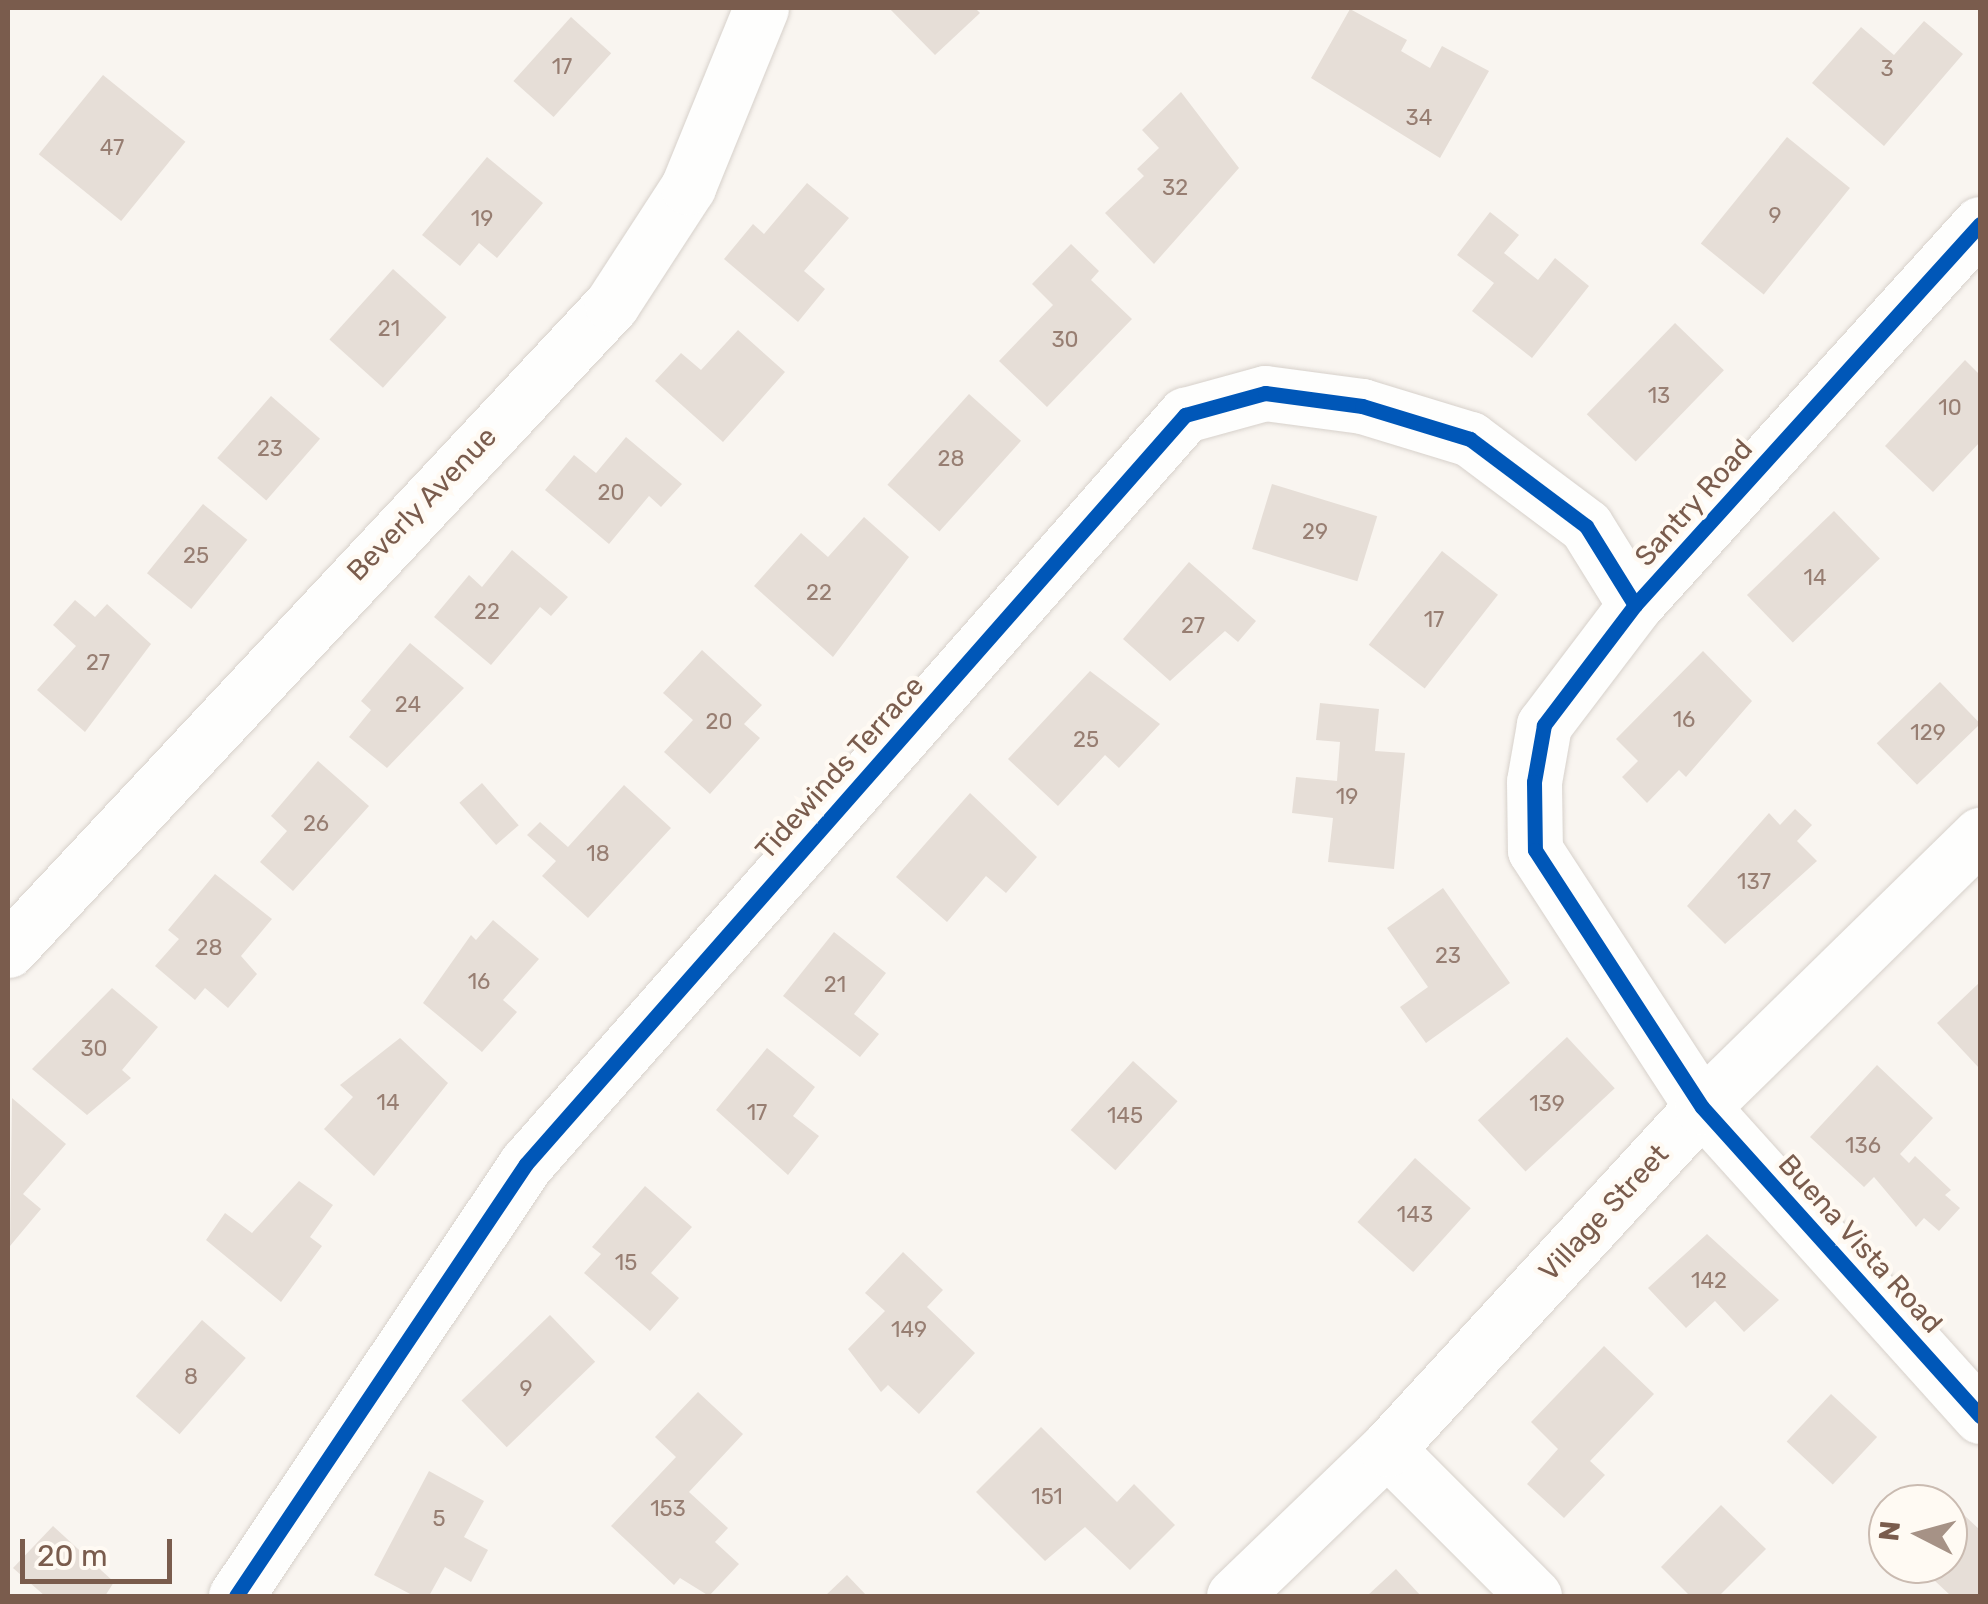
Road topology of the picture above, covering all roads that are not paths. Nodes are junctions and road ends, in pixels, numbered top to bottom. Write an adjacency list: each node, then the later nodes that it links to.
1 (761, 8): 5 (street, Beverly Avenue)
2 (1980, 224): 3 (street, Santry Road)
3 (1635, 605): 6 (street, Santry Road); 9 (street, Tidewinds Terrace)
4 (1973, 858): 6 (street, Village Street)
5 (8, 950)
6 (1702, 1107): 7 (street, Buena Vista Road); 8 (street, Village Street)
7 (1980, 1416)
8 (1387, 1450): 10 (street, Village Street); 11 (street)
9 (236, 1596)
10 (1234, 1596)
11 (1534, 1596)

